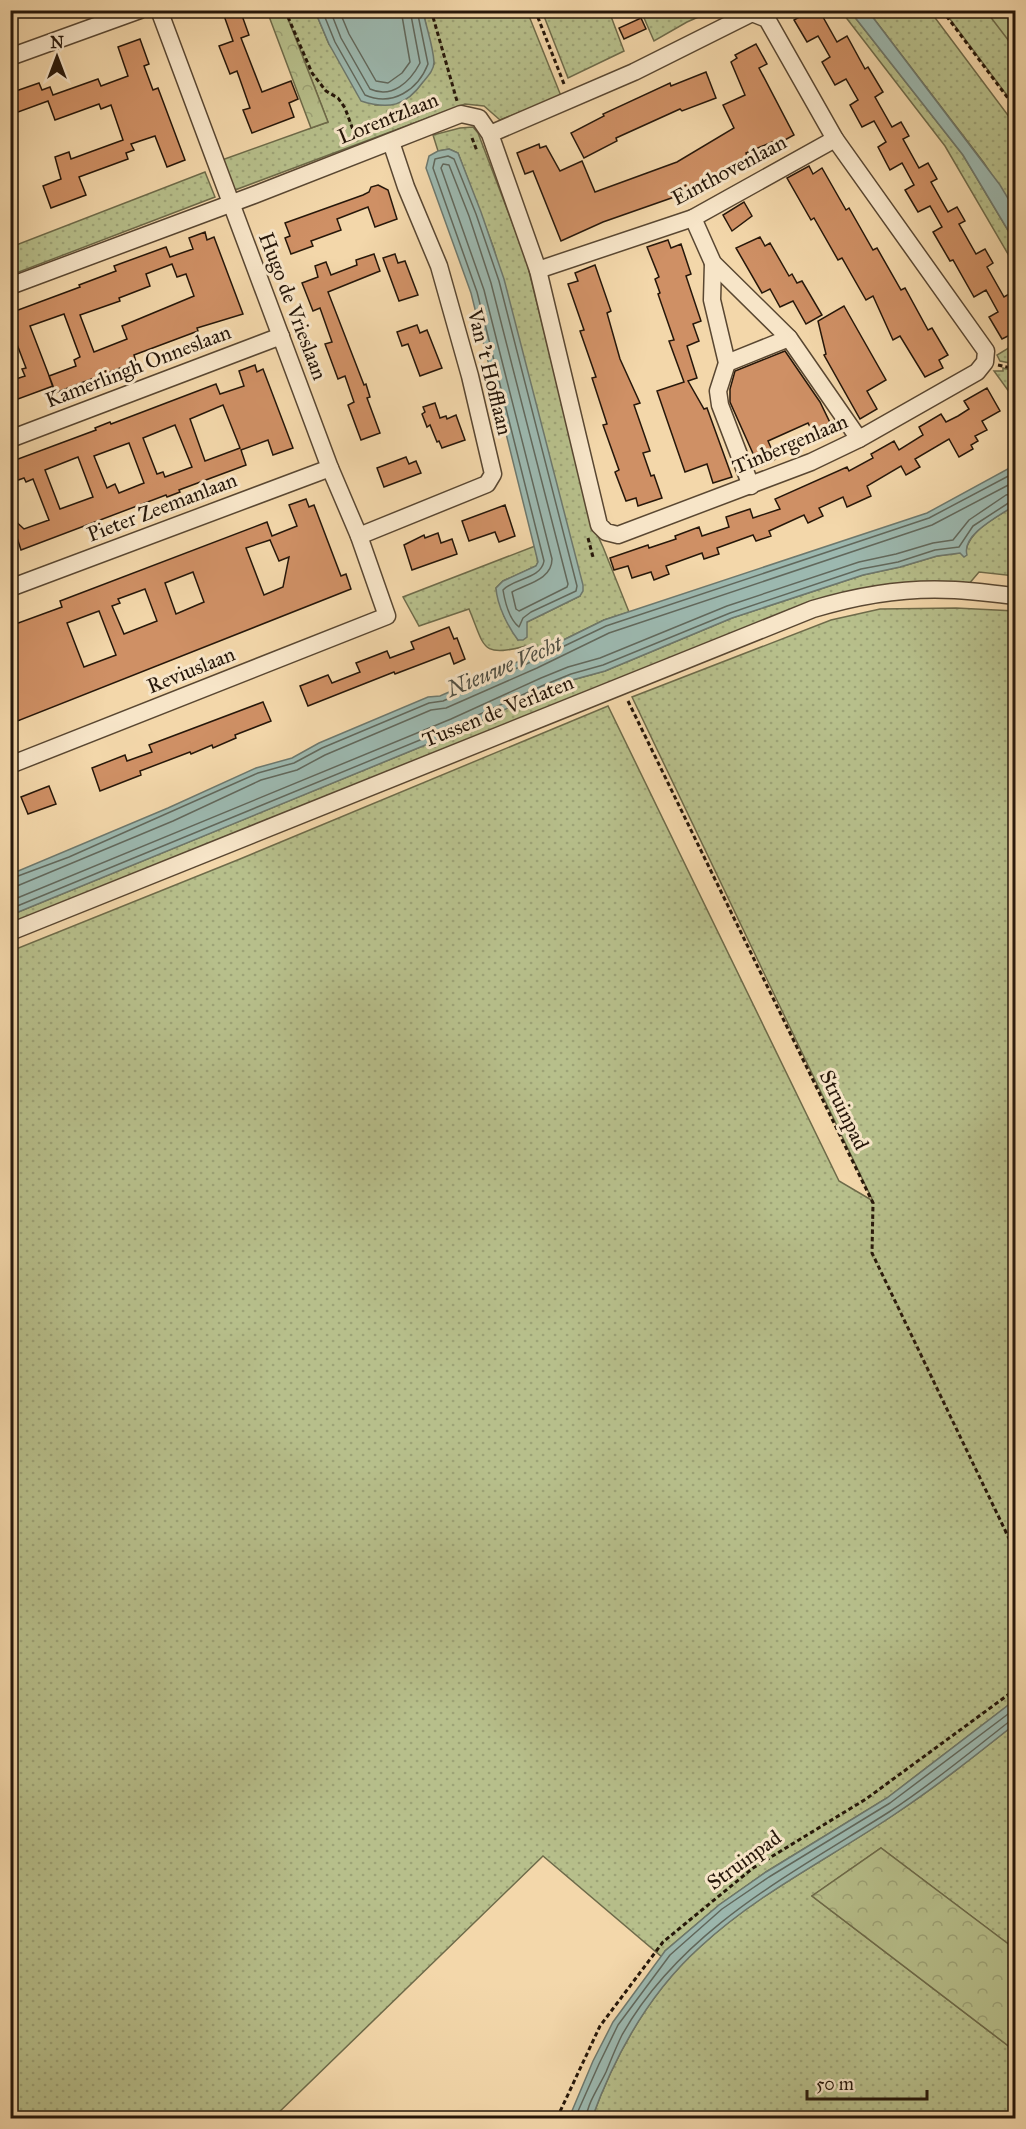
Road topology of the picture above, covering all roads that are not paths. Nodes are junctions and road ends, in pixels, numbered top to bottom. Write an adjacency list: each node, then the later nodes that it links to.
1 (140, 10): 3 (street)
2 (159, 10): 7 (street, Hugo de Vrieslaan)
3 (10, 57)
4 (490, 134): 5 (street, Tinbergenlaan); 6 (street, Lorentzlaan); 10 (street, Tinbergenlaan)
5 (835, 140): 8 (street, Einthovenlaan); 16 (street, Tinbergenlaan)
6 (391, 142): 7 (street, Lorentzlaan); 19 (street, Van 't Hofflaan)
7 (231, 204): 11 (street, Lorentzlaan); 12 (street, Hugo de Vrieslaan)
8 (693, 218): 9 (street); 10 (street, Einthovenlaan)
9 (713, 263): 13 (street); 14 (street)
10 (538, 270): 18 (street, Tinbergenlaan)
11 (10, 286)
12 (281, 336): 15 (street, Kamerlingh Onneslaan); 17 (street, Hugo de Vrieslaan)
13 (789, 338): 14 (street); 16 (street)
14 (727, 363): 18 (street)
15 (10, 439)
16 (858, 440): 18 (street, Tinbergenlaan)
17 (330, 468): 19 (street, Hugo de Vrieslaan); 20 (street, Pieter Zeemanlaan)
18 (752, 486)
19 (359, 536): 22 (street, Hugo de Vrieslaan)
20 (10, 588)
21 (1016, 596): 24 (street, Tussen de Verlaten)
22 (387, 616): 23 (street, Reviuslaan)
23 (10, 765)
24 (10, 932)

